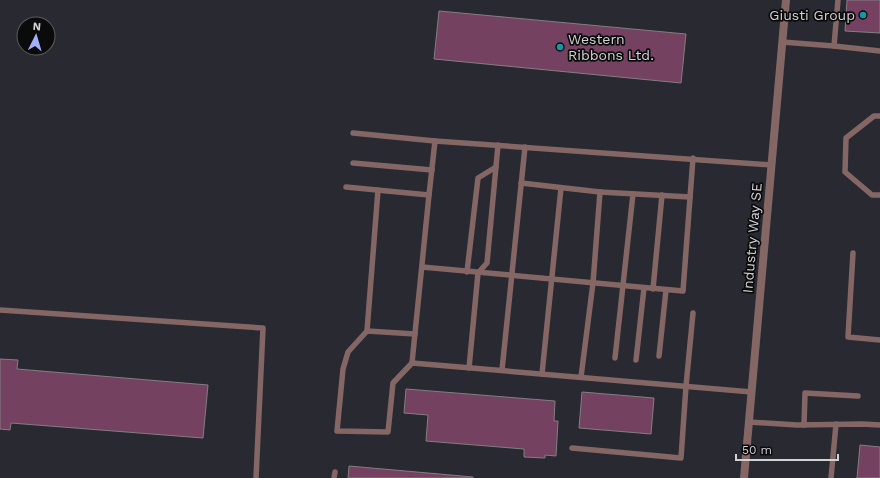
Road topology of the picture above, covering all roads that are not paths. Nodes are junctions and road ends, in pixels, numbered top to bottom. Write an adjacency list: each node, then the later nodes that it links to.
1 (786, 0): 3 (street, Industry Way SE)
2 (838, 0): 4 (lane)
3 (782, 42): 4 (lane); 13 (street, Industry Way SE)
4 (834, 46): 5 (lane)
5 (880, 51)
6 (880, 116): 23 (lane)
7 (352, 133): 8 (lane)
8 (436, 140): 9 (lane); 15 (lane)
9 (498, 145): 10 (lane); 14 (lane)
10 (525, 147): 11 (lane); 16 (lane)
11 (693, 158): 13 (lane); 25 (lane)
12 (353, 162): 15 (lane)
13 (772, 165): 51 (street, Industry Way SE)
14 (496, 167): 28 (lane); 29 (lane)
15 (432, 170): 22 (lane)
16 (521, 183): 18 (lane); 30 (lane)
17 (346, 187): 19 (lane)
18 (561, 188): 20 (lane); 31 (lane)
19 (378, 190): 22 (lane); 39 (lane)
20 (600, 192): 21 (lane); 32 (lane)
21 (633, 194): 24 (lane); 33 (lane)
22 (429, 195): 27 (lane)
23 (880, 195)
24 (662, 196): 25 (lane); 35 (lane)
25 (690, 197): 36 (lane)
26 (853, 253): 41 (lane)
27 (422, 267): 28 (lane); 40 (lane)
28 (467, 272): 29 (lane)
29 (478, 273): 30 (lane); 46 (lane)
30 (511, 275): 31 (lane); 47 (lane)
31 (551, 279): 32 (lane); 48 (lane)
32 (593, 283): 33 (lane); 49 (lane)
33 (622, 286): 34 (lane); 43 (lane)
34 (644, 288): 35 (lane); 44 (lane)
35 (653, 288): 36 (lane)
36 (666, 290): 42 (lane)
37 (0, 310): 58 (lane)
38 (693, 313): 50 (lane)
39 (367, 331): 40 (lane); 45 (lane)
40 (415, 334): 45 (lane)
41 (880, 340)
42 (659, 356)
43 (615, 358)
44 (636, 360)
45 (412, 363): 46 (lane)
46 (469, 368): 47 (lane)
47 (502, 370): 48 (lane)
48 (542, 374): 49 (lane)
49 (581, 377): 50 (lane)
50 (686, 386): 51 (lane); 57 (lane)
51 (752, 392): 53 (street, Industry Way SE)
52 (858, 396): 54 (lane)
53 (749, 422): 54 (lane); 59 (street, Industry Way SE)
54 (804, 424): 55 (lane)
55 (836, 424): 56 (lane); 60 (lane)
56 (880, 425)
57 (572, 448)
58 (256, 478)
59 (744, 478)
60 (830, 478)

